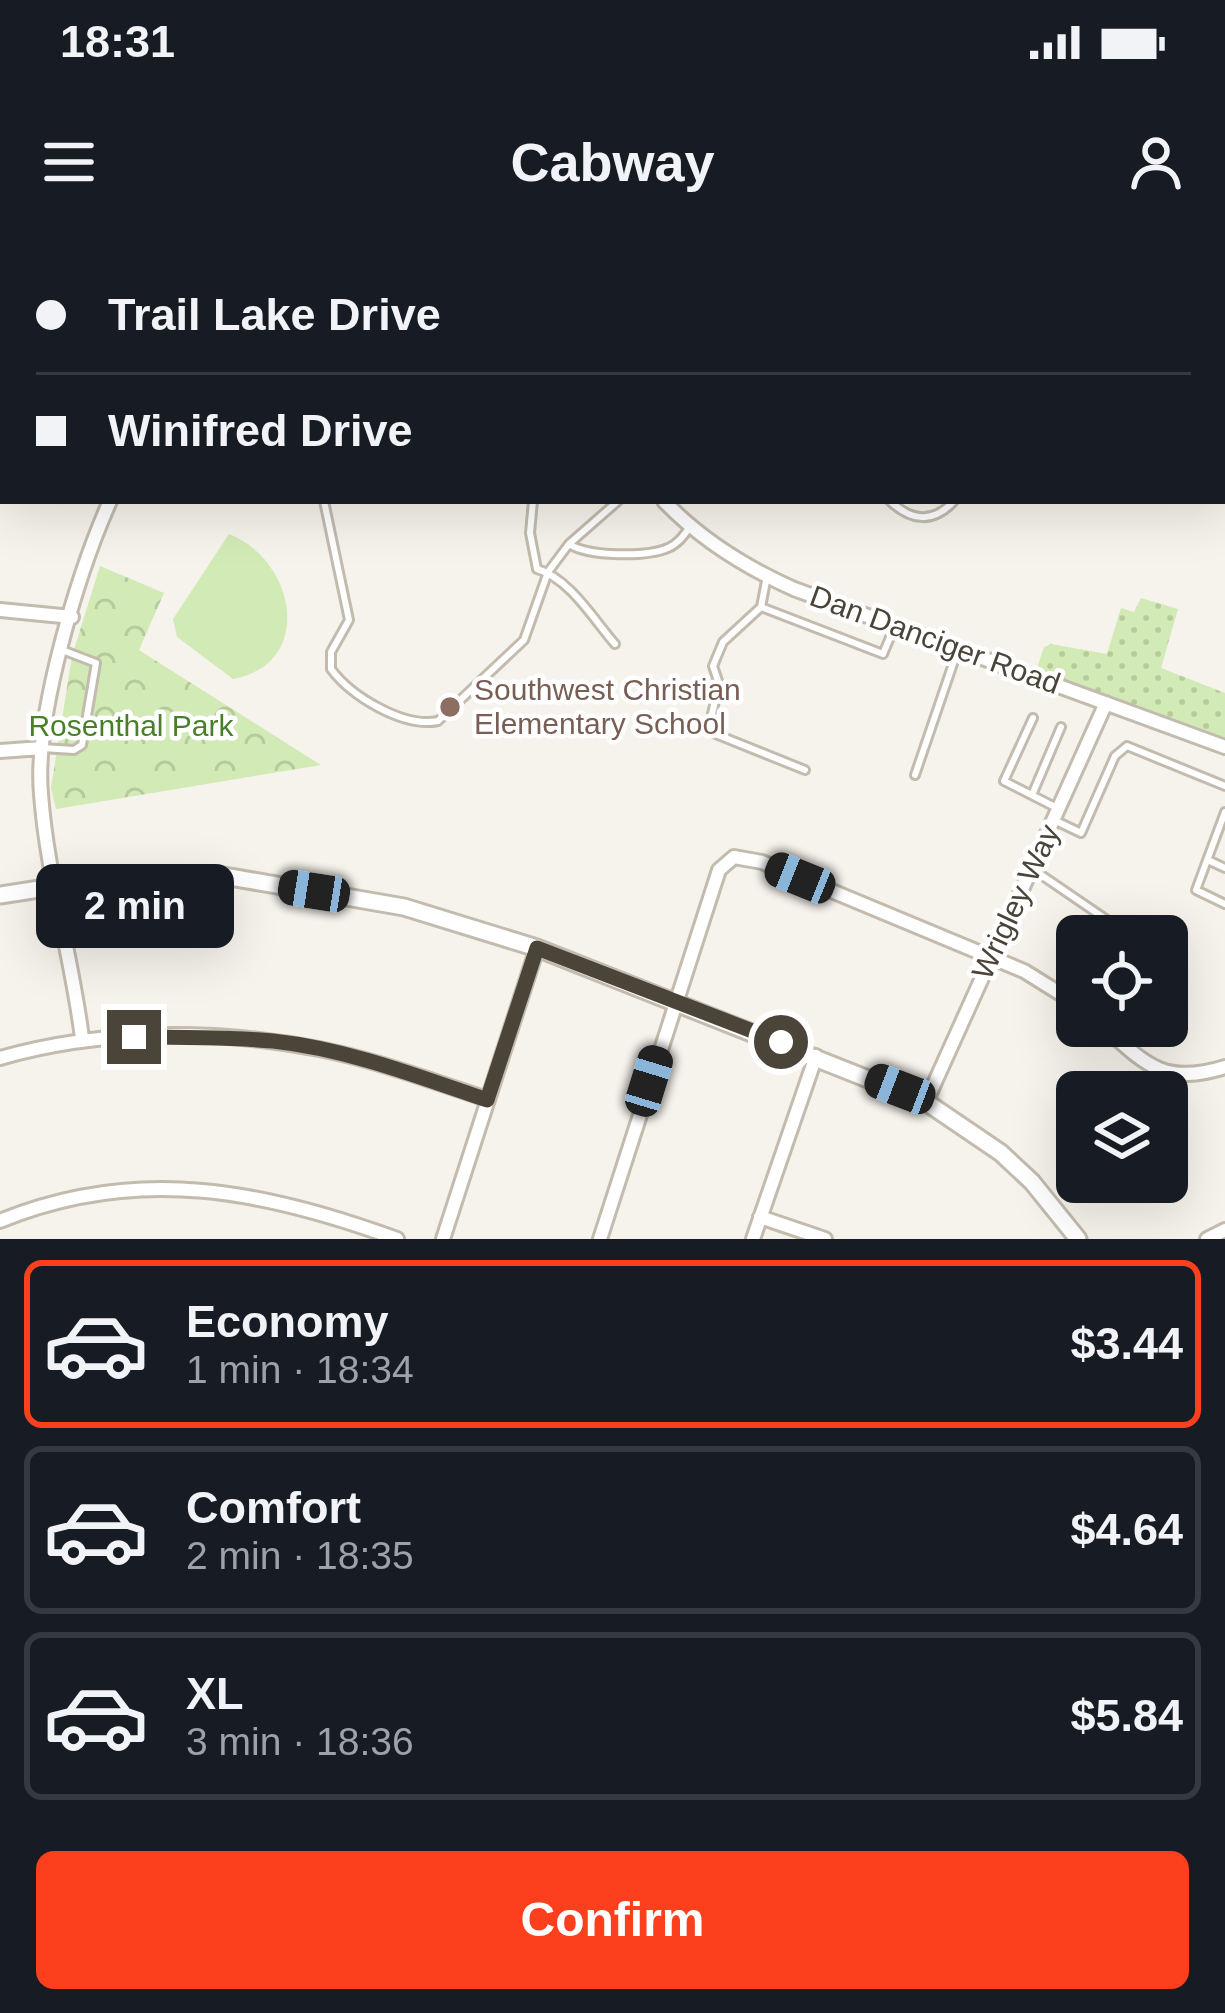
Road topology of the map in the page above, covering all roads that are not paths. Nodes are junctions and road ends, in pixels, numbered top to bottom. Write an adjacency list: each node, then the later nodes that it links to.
1 (109, 504): 14 (street)
2 (325, 504): 10 (lane)
3 (533, 504): 10 (lane)
4 (615, 504): 9 (lane)
5 (667, 504): 8 (street, Dan Danciger Road)
6 (894, 504): 7 (lane)
7 (951, 504)
8 (691, 527): 9 (lane); 11 (street, Dan Danciger Road)
9 (569, 544): 10 (lane)
10 (548, 572): 16 (lane)
11 (766, 576): 12 (lane); 15 (street, Dan Danciger Road)
12 (761, 607): 15 (lane); 25 (lane)
13 (0, 610): 14 (street)
14 (71, 617): 18 (street)
15 (896, 625): 17 (street, Dan Danciger Road)
16 (615, 644)
17 (958, 649): 19 (street, Dan Danciger Road); 26 (lane)
18 (62, 650): 23 (street); 23 (lane)
19 (1106, 704): 22 (street, Dan Danciger Road); 30 (street, Wrigley Way)
20 (1033, 718): 28 (lane)
21 (1061, 727): 28 (lane)
22 (1225, 747)
23 (42, 748): 24 (street); 34 (street)
24 (0, 751)
25 (805, 770)
26 (915, 775)
27 (1225, 786): 30 (lane)
28 (1032, 796): 30 (lane)
29 (1225, 812): 31 (lane)
30 (1056, 814): 32 (street, Wrigley Way)
31 (1210, 861): 33 (lane); 36 (lane)
32 (1031, 868): 37 (lane); 39 (street, Wrigley Way)
33 (1225, 868)
34 (56, 884): 35 (street); 38 (street); 42 (street)
35 (0, 895)
36 (1225, 904)
37 (1100, 915)
38 (537, 948): 41 (street); 47 (street)
39 (991, 956): 40 (street); 41 (street); 48 (street, Wrigley Way)
40 (1056, 992)
41 (675, 1000): 44 (street); 54 (street)
42 (82, 1038): 45 (street); 47 (street)
43 (1129, 1047): 46 (street)
44 (815, 1056): 48 (street); 49 (street)
45 (0, 1058)
46 (1225, 1067)
47 (487, 1100): 53 (street)
48 (926, 1102): 57 (street)
49 (760, 1217): 55 (street); 56 (street)
50 (0, 1221): 52 (street)
51 (1225, 1230): 58 (street)
52 (397, 1239)
53 (443, 1239)
54 (600, 1239)
55 (754, 1239)
56 (825, 1239)
57 (1078, 1239)
58 (1207, 1239)

